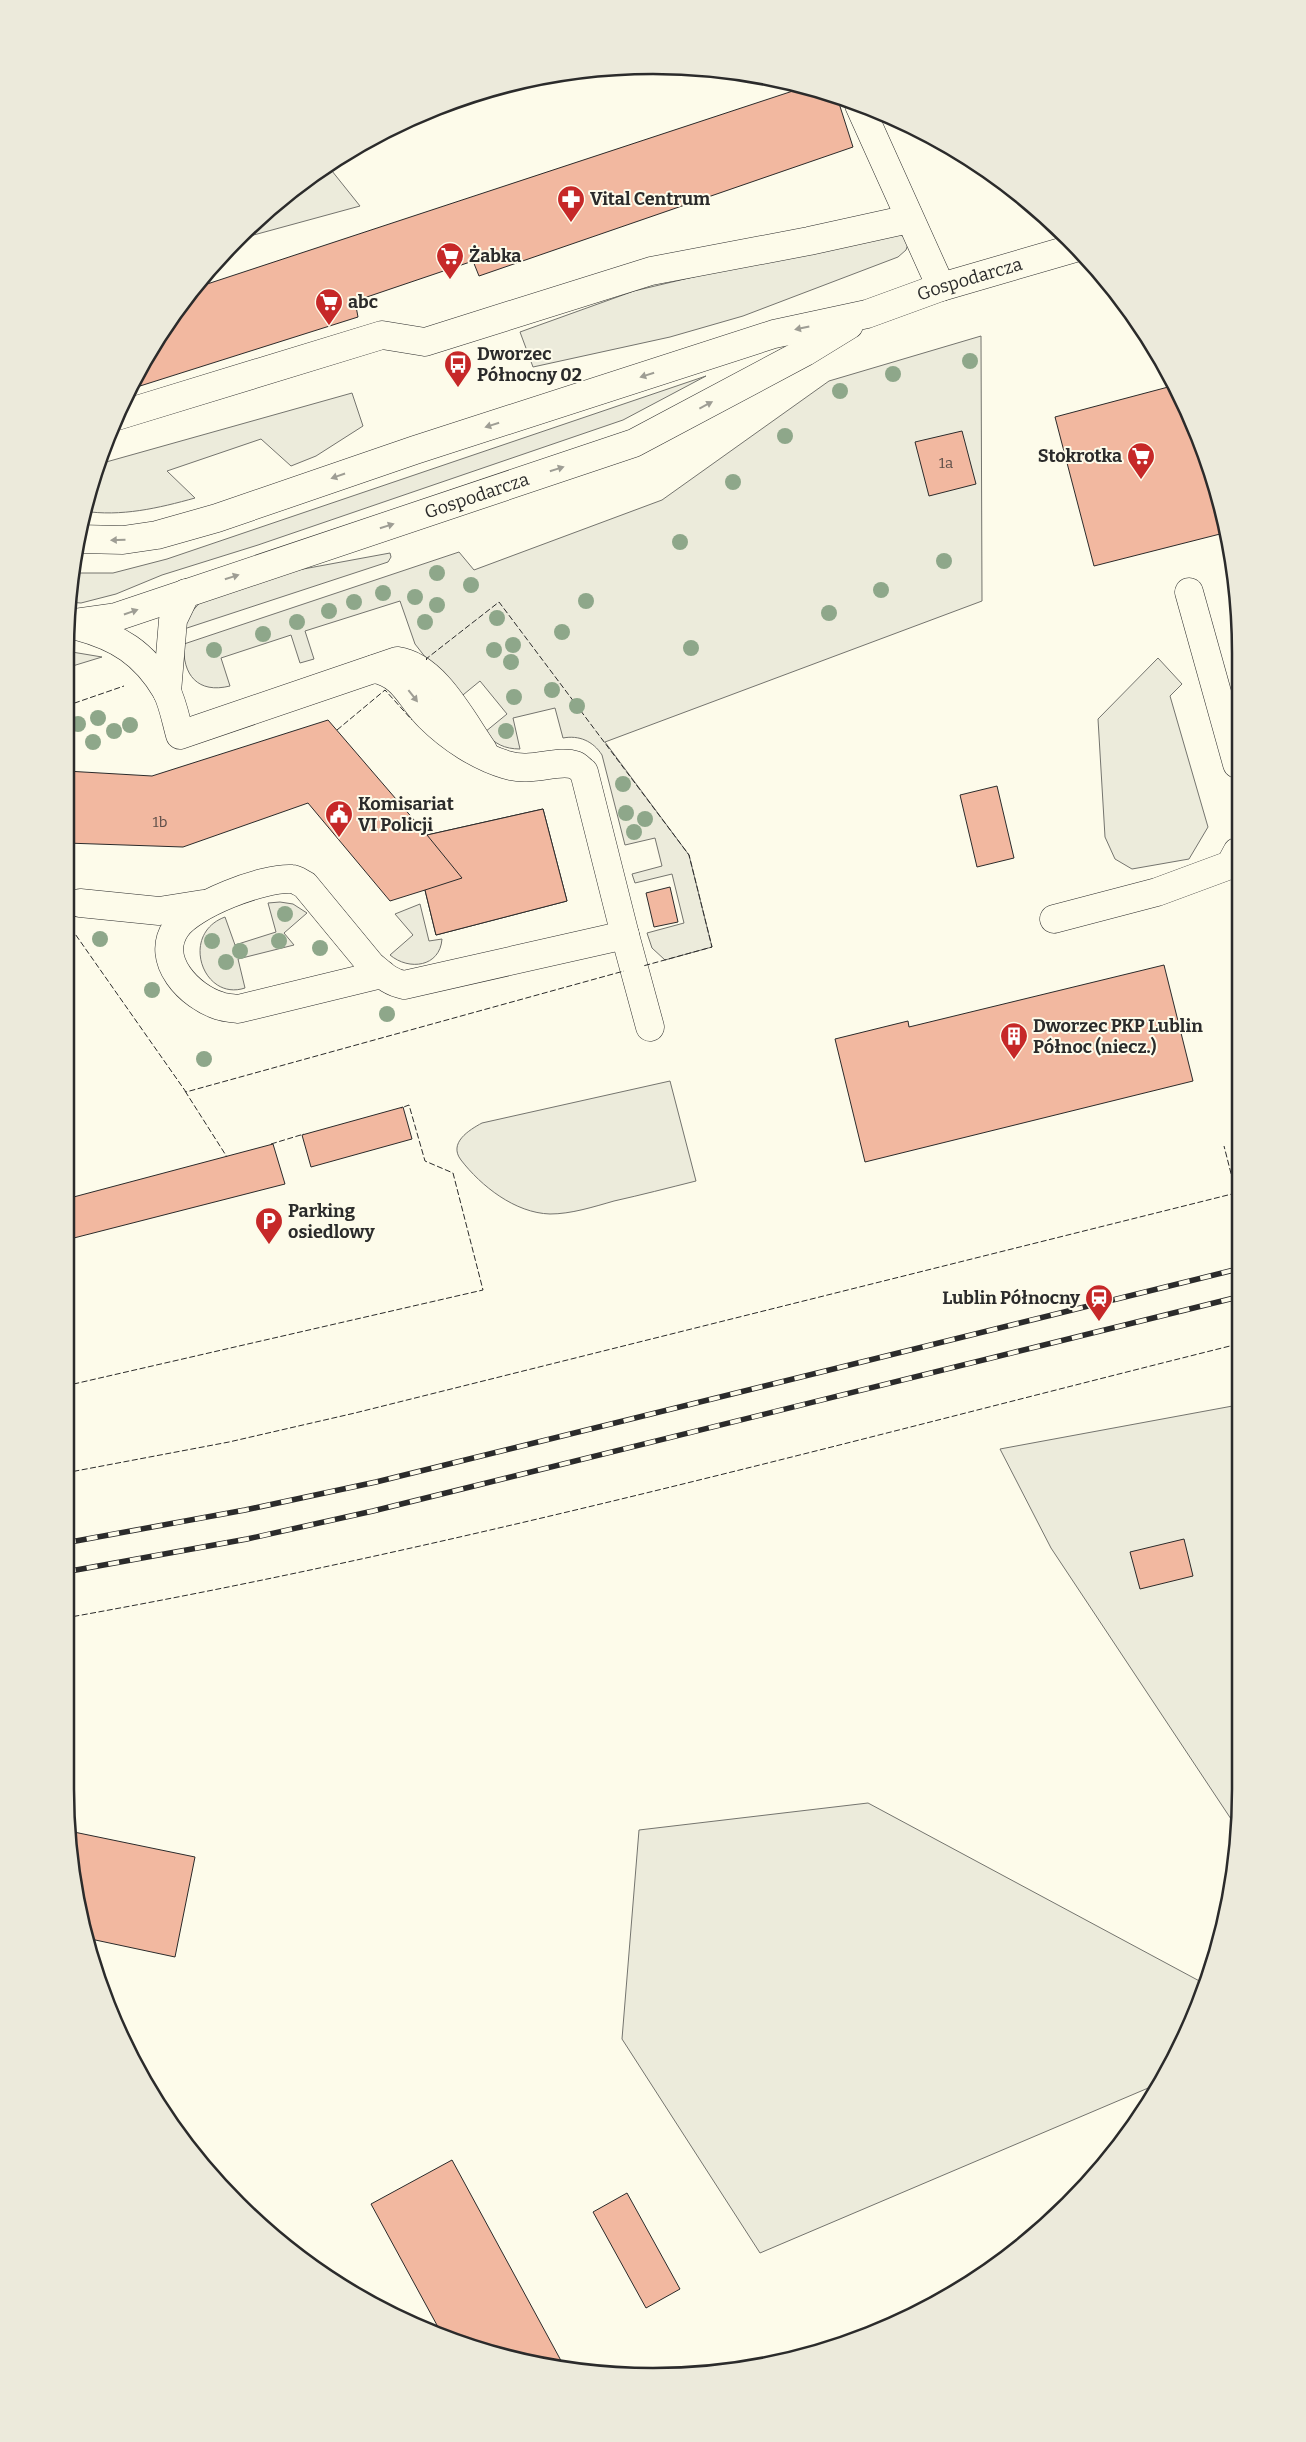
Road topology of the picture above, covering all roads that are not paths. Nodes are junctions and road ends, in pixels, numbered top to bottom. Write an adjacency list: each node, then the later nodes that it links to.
1 (863, 113): 2 (street)
2 (909, 219): 4 (street); 6 (street)
3 (1069, 250): 4 (street, Gospodarcza)
4 (941, 287): 5 (street, Gospodarcza)
5 (867, 314): 7 (street, Gospodarcza, one-way to 7); 9 (street, Gospodarcza, one-way to 5)
6 (126, 413)
7 (85, 539)
8 (1189, 592): 13 (street)
9 (186, 593): 10 (street, Gospodarcza, one-way to 9); 12 (street)
10 (75, 623)
11 (75, 626): 12 (street)
12 (167, 692): 18 (street)
13 (1232, 749)
14 (1232, 861): 17 (street)
15 (80, 903): 16 (street)
16 (204, 904): 19 (street); 19 (street)
17 (1054, 919)
18 (625, 935): 19 (street); 20 (street)
19 (382, 974)
20 (650, 1027)

